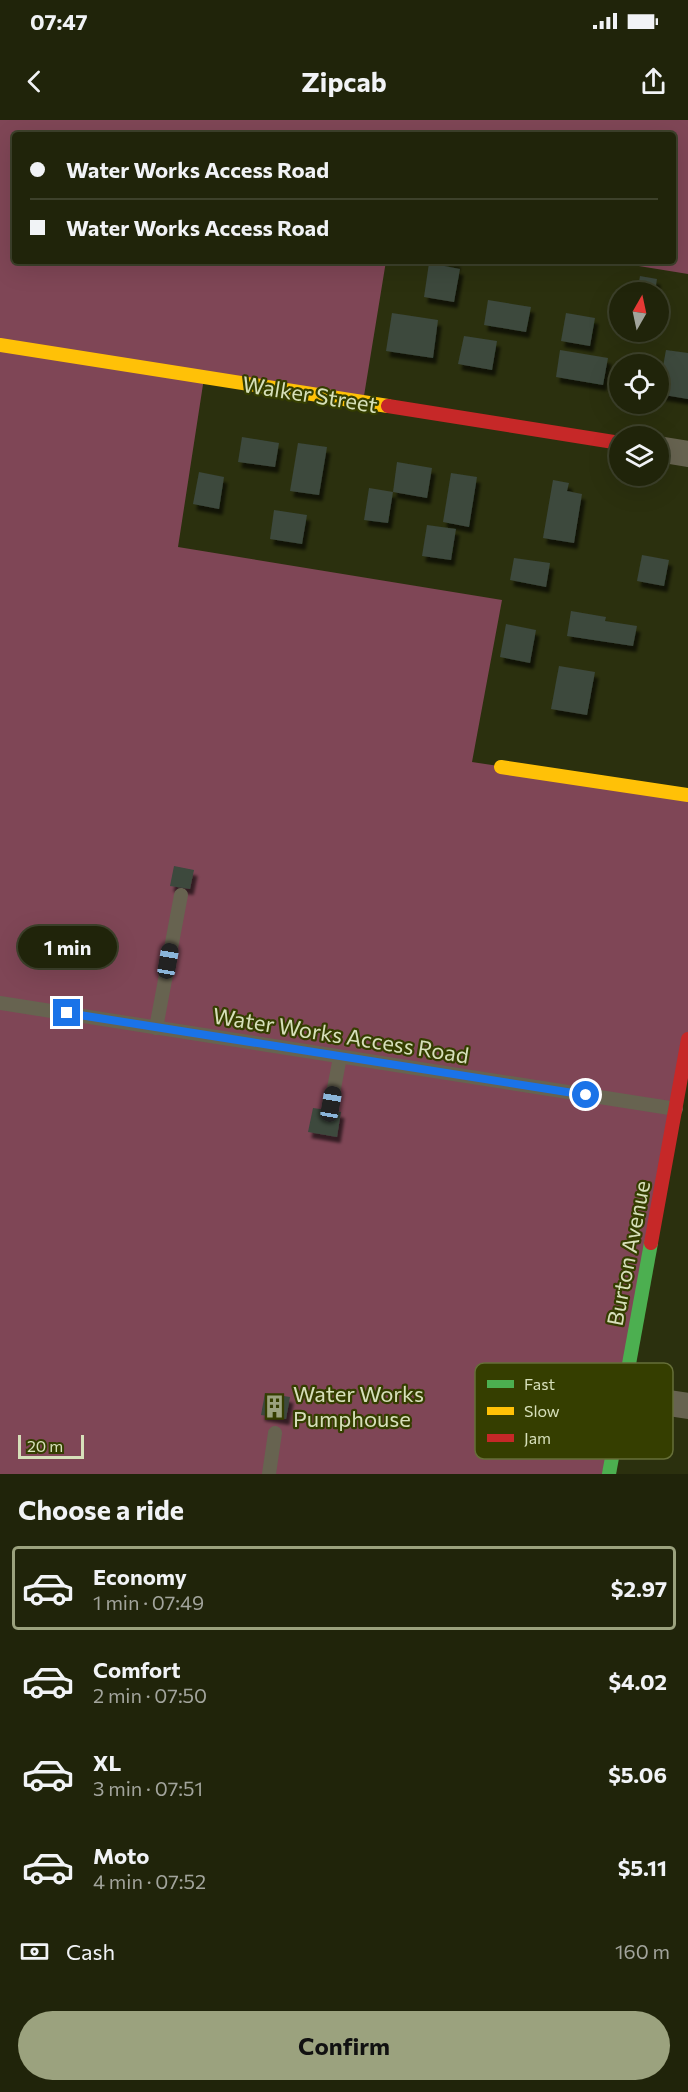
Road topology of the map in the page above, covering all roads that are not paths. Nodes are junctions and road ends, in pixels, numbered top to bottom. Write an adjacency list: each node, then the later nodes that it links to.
1 (0, 345): 2 (street, Walker Street)
2 (609, 441)
3 (669, 451): 4 (street)
4 (688, 454)
5 (501, 767): 6 (street)
6 (688, 795)
7 (180, 895): 9 (lane)
8 (0, 1003): 9 (lane, Water Works Access Road)
9 (156, 1028): 11 (lane, Water Works Access Road)
10 (688, 1039): 13 (street, Burton Avenue)
11 (340, 1057): 12 (lane); 13 (lane, Water Works Access Road)
12 (331, 1104)
13 (676, 1109): 14 (street, Burton Avenue)
14 (628, 1363)
15 (673, 1404): 16 (street)
16 (688, 1406)
17 (275, 1432): 19 (lane)
18 (612, 1459): 20 (street, Burton Avenue)
19 (269, 1474)
20 (609, 1474)

